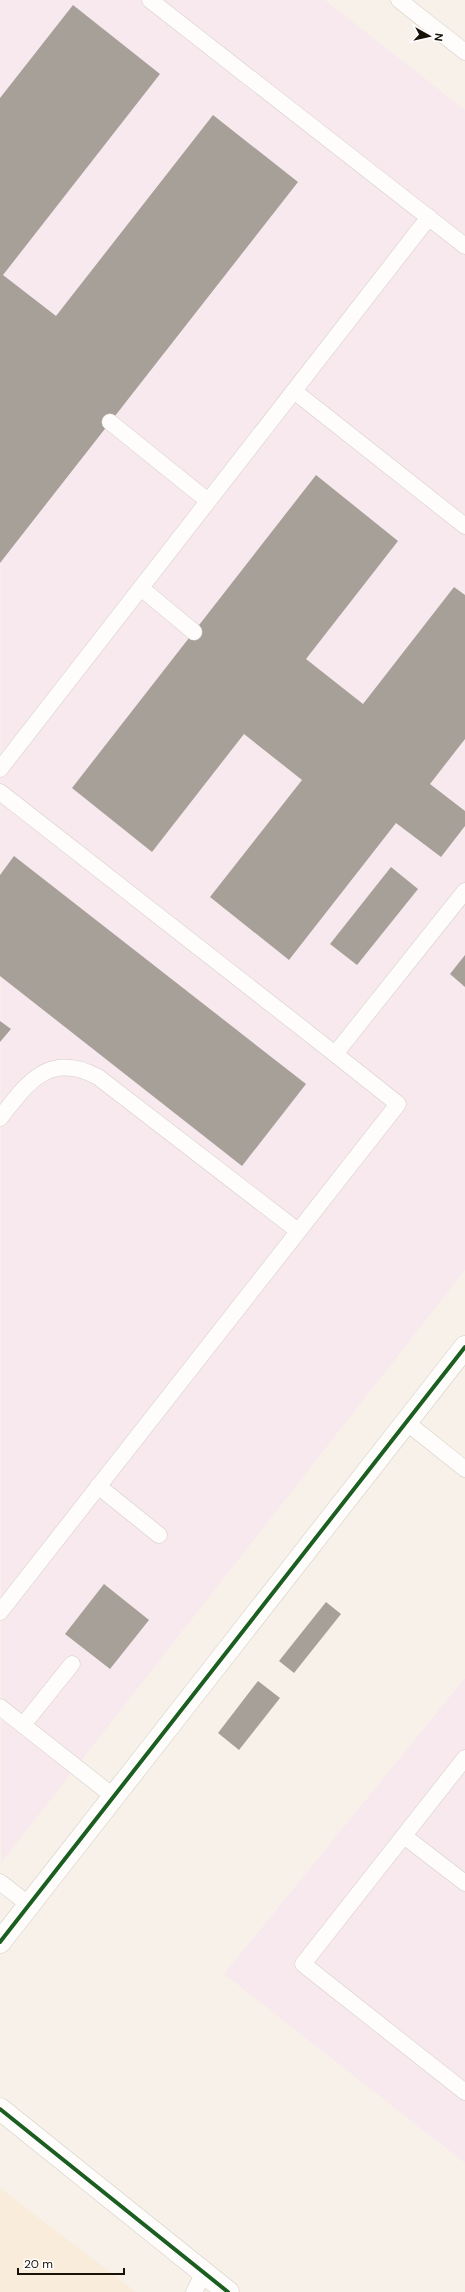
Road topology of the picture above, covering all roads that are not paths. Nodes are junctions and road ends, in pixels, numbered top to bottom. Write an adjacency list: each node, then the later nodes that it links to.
1 (150, 0): 4 (lane)
2 (399, 0): 3 (lane)
3 (465, 52)
4 (429, 217): 5 (lane); 6 (lane)
5 (465, 246)
6 (294, 391): 8 (lane); 9 (lane)
7 (110, 422): 8 (lane)
8 (208, 501): 10 (lane)
9 (465, 526)
10 (141, 588): 11 (lane); 12 (lane)
11 (194, 632)
12 (0, 769)
13 (0, 792): 15 (lane)
14 (465, 891): 15 (lane)
15 (335, 1054): 17 (lane)
16 (0, 1118): 17 (lane)
17 (298, 1231): 21 (lane)
18 (465, 1347): 19 (street)
19 (406, 1422): 20 (lane); 28 (street)
20 (465, 1469)
21 (98, 1486): 22 (lane); 23 (lane)
22 (159, 1535)
23 (0, 1612)
24 (72, 1664): 26 (lane)
25 (0, 1707): 26 (lane)
26 (23, 1725): 28 (lane)
27 (465, 1758): 29 (lane)
28 (113, 1796): 32 (street)
29 (404, 1836): 31 (lane); 34 (lane)
30 (0, 1882): 32 (lane)
31 (465, 1883)
32 (28, 1904): 33 (street)
33 (0, 1942)
34 (465, 2092)
35 (0, 2109): 36 (street)
36 (204, 2273): 37 (lane); 38 (street)
37 (194, 2292)
38 (228, 2292)

